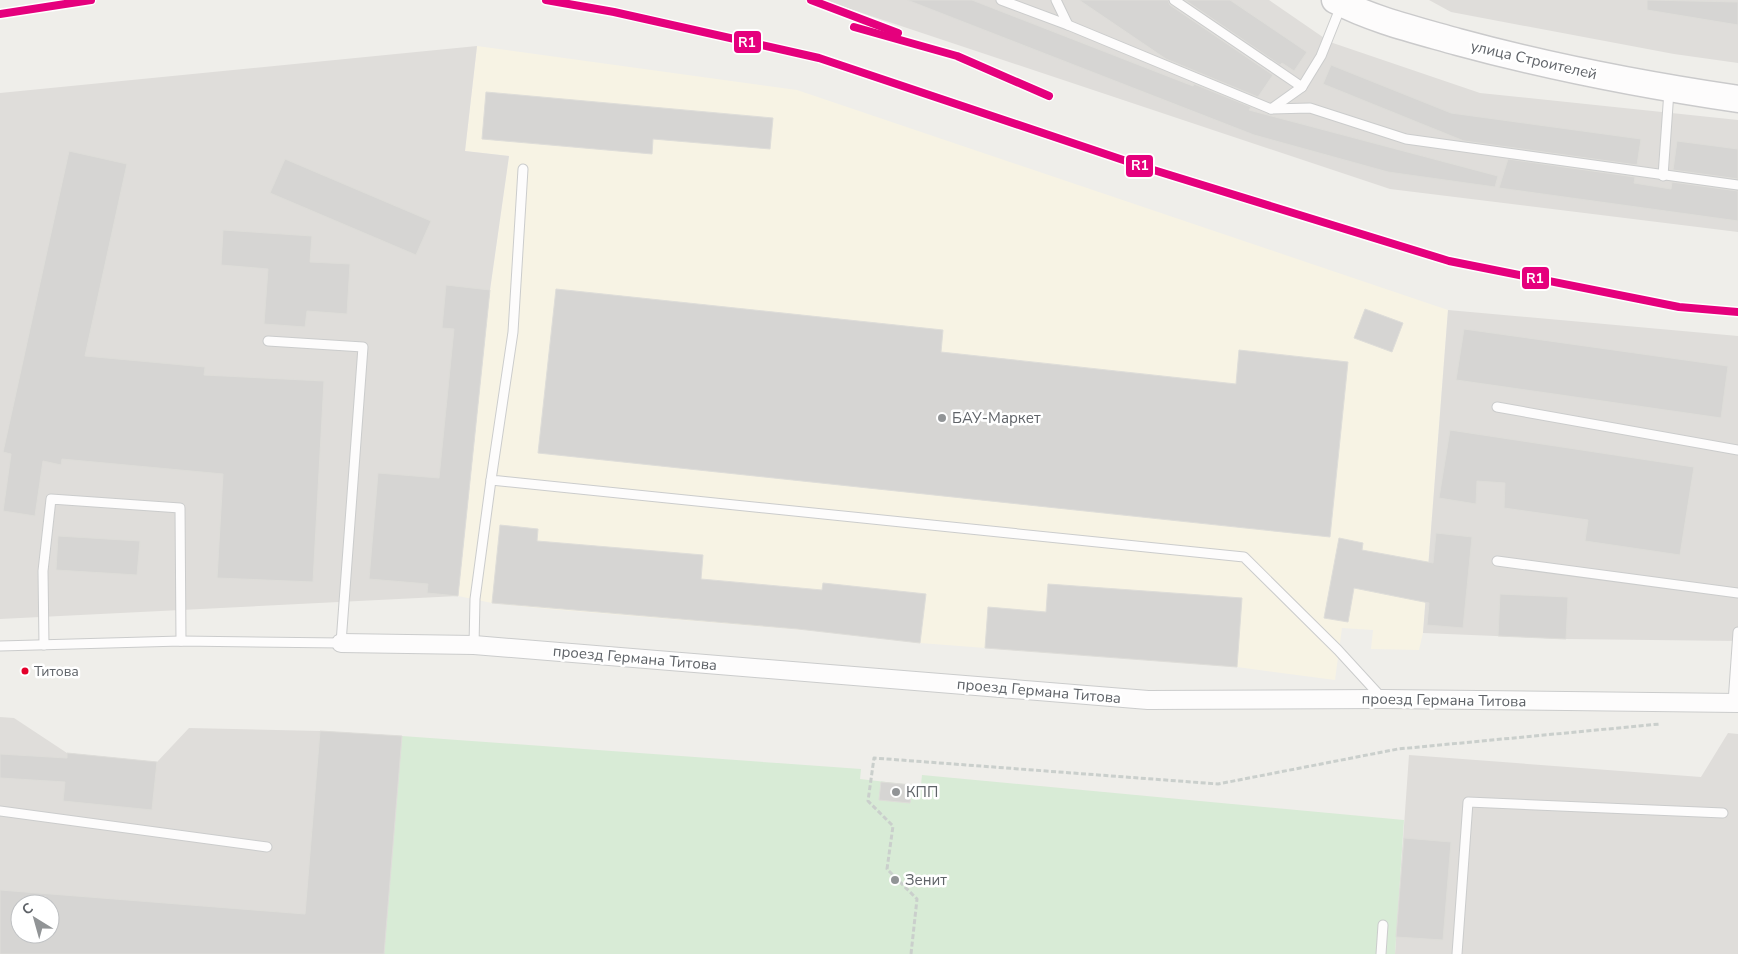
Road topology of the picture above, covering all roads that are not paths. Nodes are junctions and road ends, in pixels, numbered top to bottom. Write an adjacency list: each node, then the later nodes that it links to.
1 (1002, 0): 5 (lane)
2 (1056, 0): 5 (lane)
3 (1174, 0): 6 (lane)
4 (1339, 2): 6 (lane); 7 (main road, улица Строителей)
5 (1068, 25): 9 (lane)
6 (1302, 87): 9 (lane)
7 (1669, 89): 8 (main road, улица Строителей); 11 (lane)
8 (1738, 99)
9 (1271, 109): 11 (lane)
10 (523, 169): 16 (lane)
11 (1663, 176): 12 (lane)
12 (1738, 185)
13 (268, 341): 22 (lane)
14 (1497, 407): 15 (lane)
15 (1738, 450)
16 (491, 480): 23 (lane); 25 (lane)
17 (1497, 561): 18 (lane)
18 (1738, 593)
19 (1738, 632): 26 (lane)
20 (181, 641): 21 (lane); 21 (lane); 22 (lane)
21 (44, 644): 24 (lane)
22 (341, 644): 23 (street, проезд Германа Титова)
23 (474, 645): 25 (street, проезд Германа Титова)
24 (0, 646)
25 (1382, 699): 26 (street, проезд Германа Титова)
26 (1735, 703)
27 (0, 811): 29 (lane)
28 (1723, 813): 32 (lane)
29 (267, 847)
30 (1384, 925): 31 (lane)
31 (1381, 954)
32 (1458, 954)

